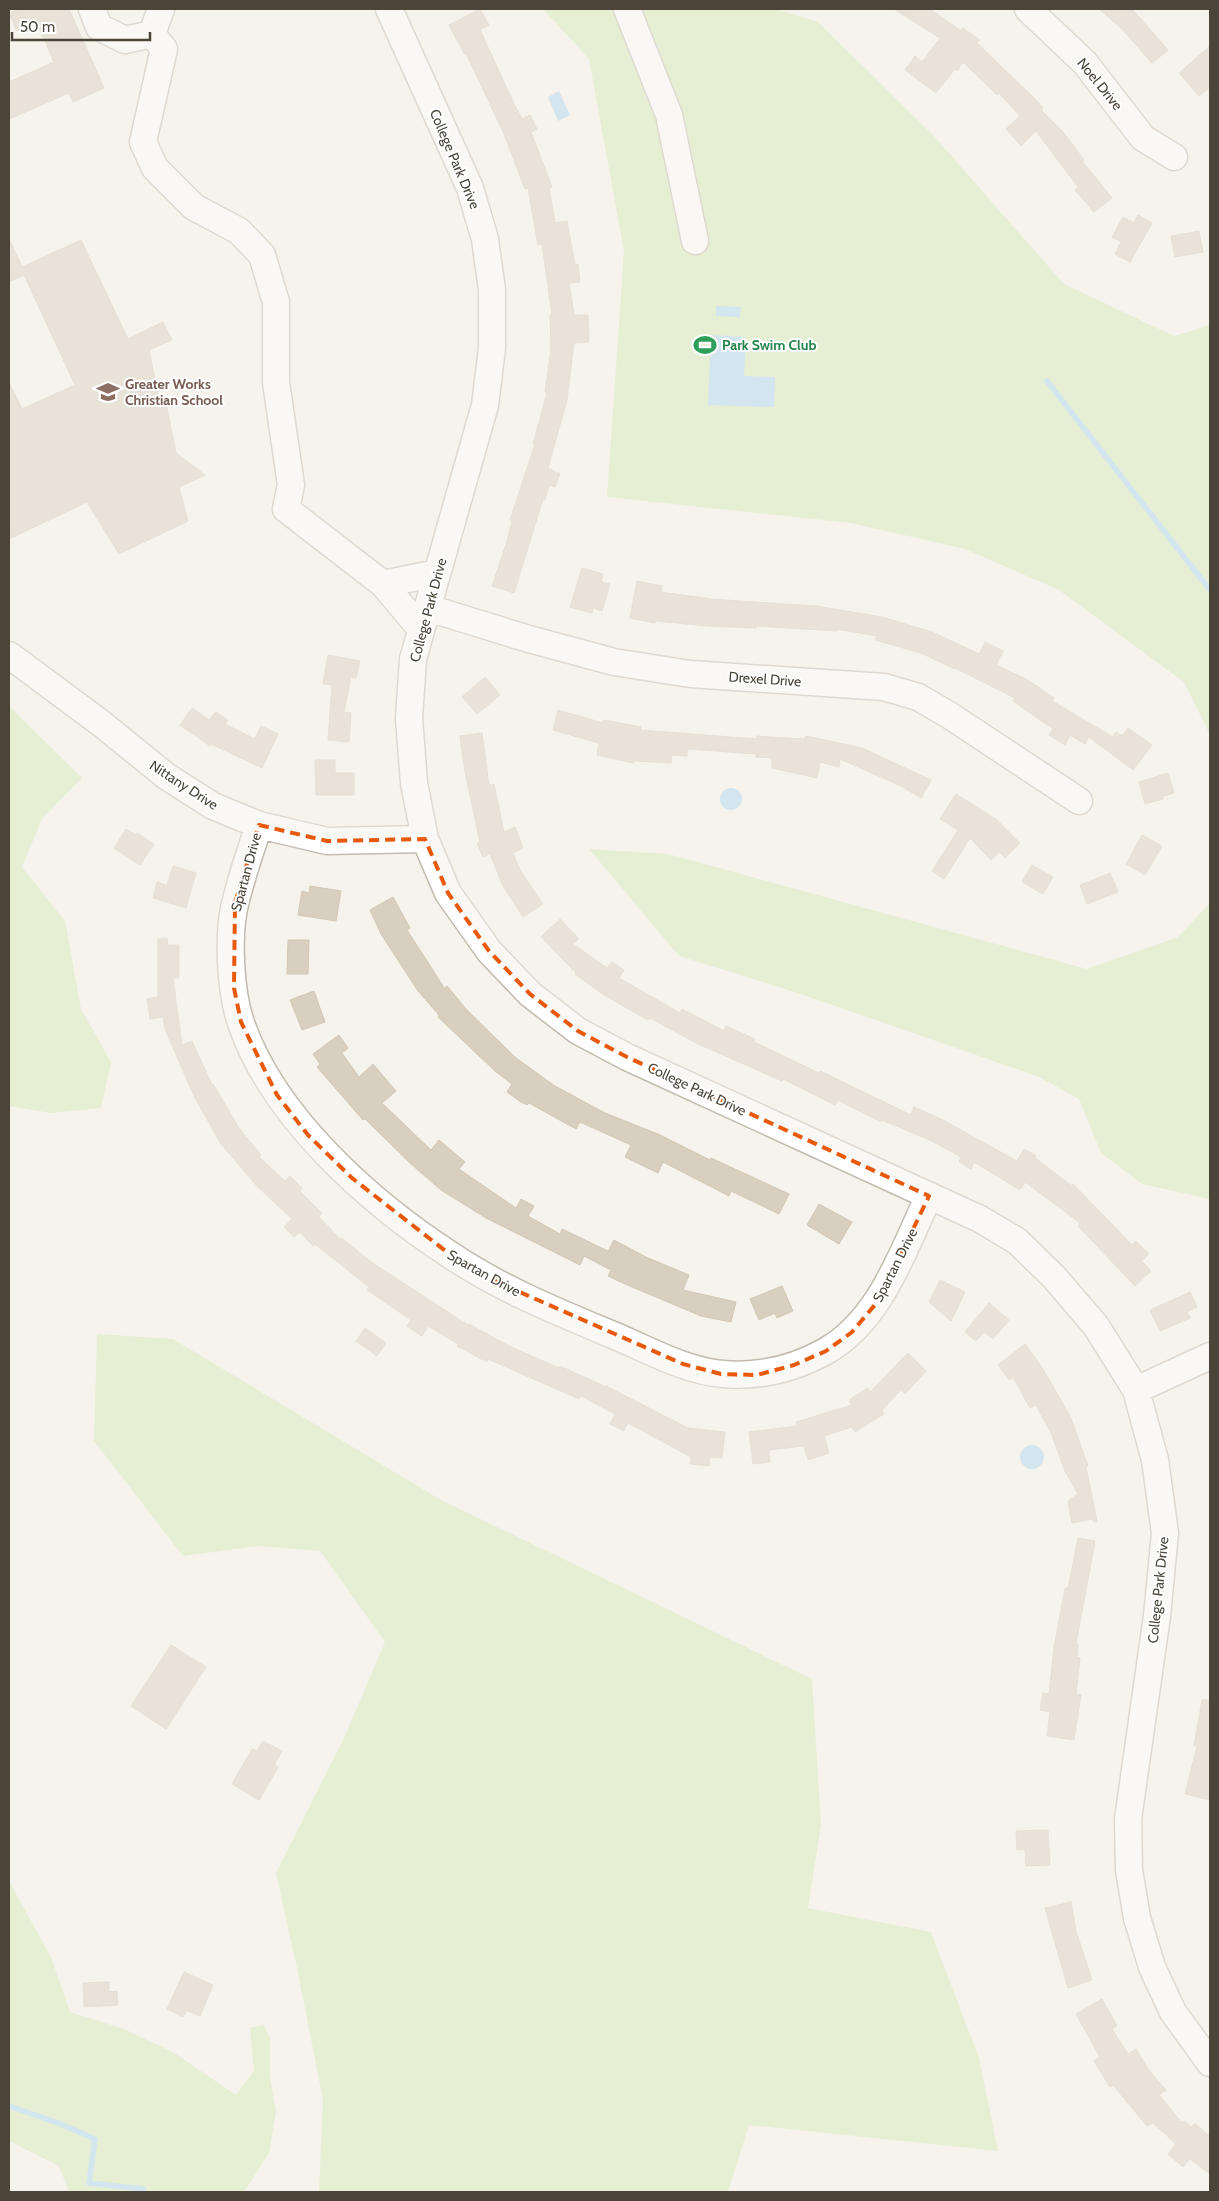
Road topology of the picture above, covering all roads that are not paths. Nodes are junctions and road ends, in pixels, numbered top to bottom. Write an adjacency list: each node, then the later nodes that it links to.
1 (92, 9): 6 (street)
2 (161, 9): 6 (street)
3 (389, 9): 9 (street, College Park Drive)
4 (627, 9): 8 (street)
5 (1028, 9): 7 (street, Noel Drive)
6 (152, 34): 10 (street)
7 (1174, 157)
8 (695, 241)
9 (438, 573): 10 (street); 11 (street, College Park Drive)
10 (383, 584): 11 (street)
11 (425, 619): 13 (street, Drexel Drive); 15 (street, College Park Drive)
12 (9, 655): 14 (street, Nittany Drive)
13 (1079, 800)
14 (259, 825): 15 (street, Nittany Drive); 16 (street, Spartan Drive)
15 (425, 839): 16 (street, College Park Drive)
16 (929, 1196): 18 (street, College Park Drive)
17 (1210, 1356): 18 (street)
18 (1136, 1390): 19 (street, College Park Drive)
19 (1210, 2063)

